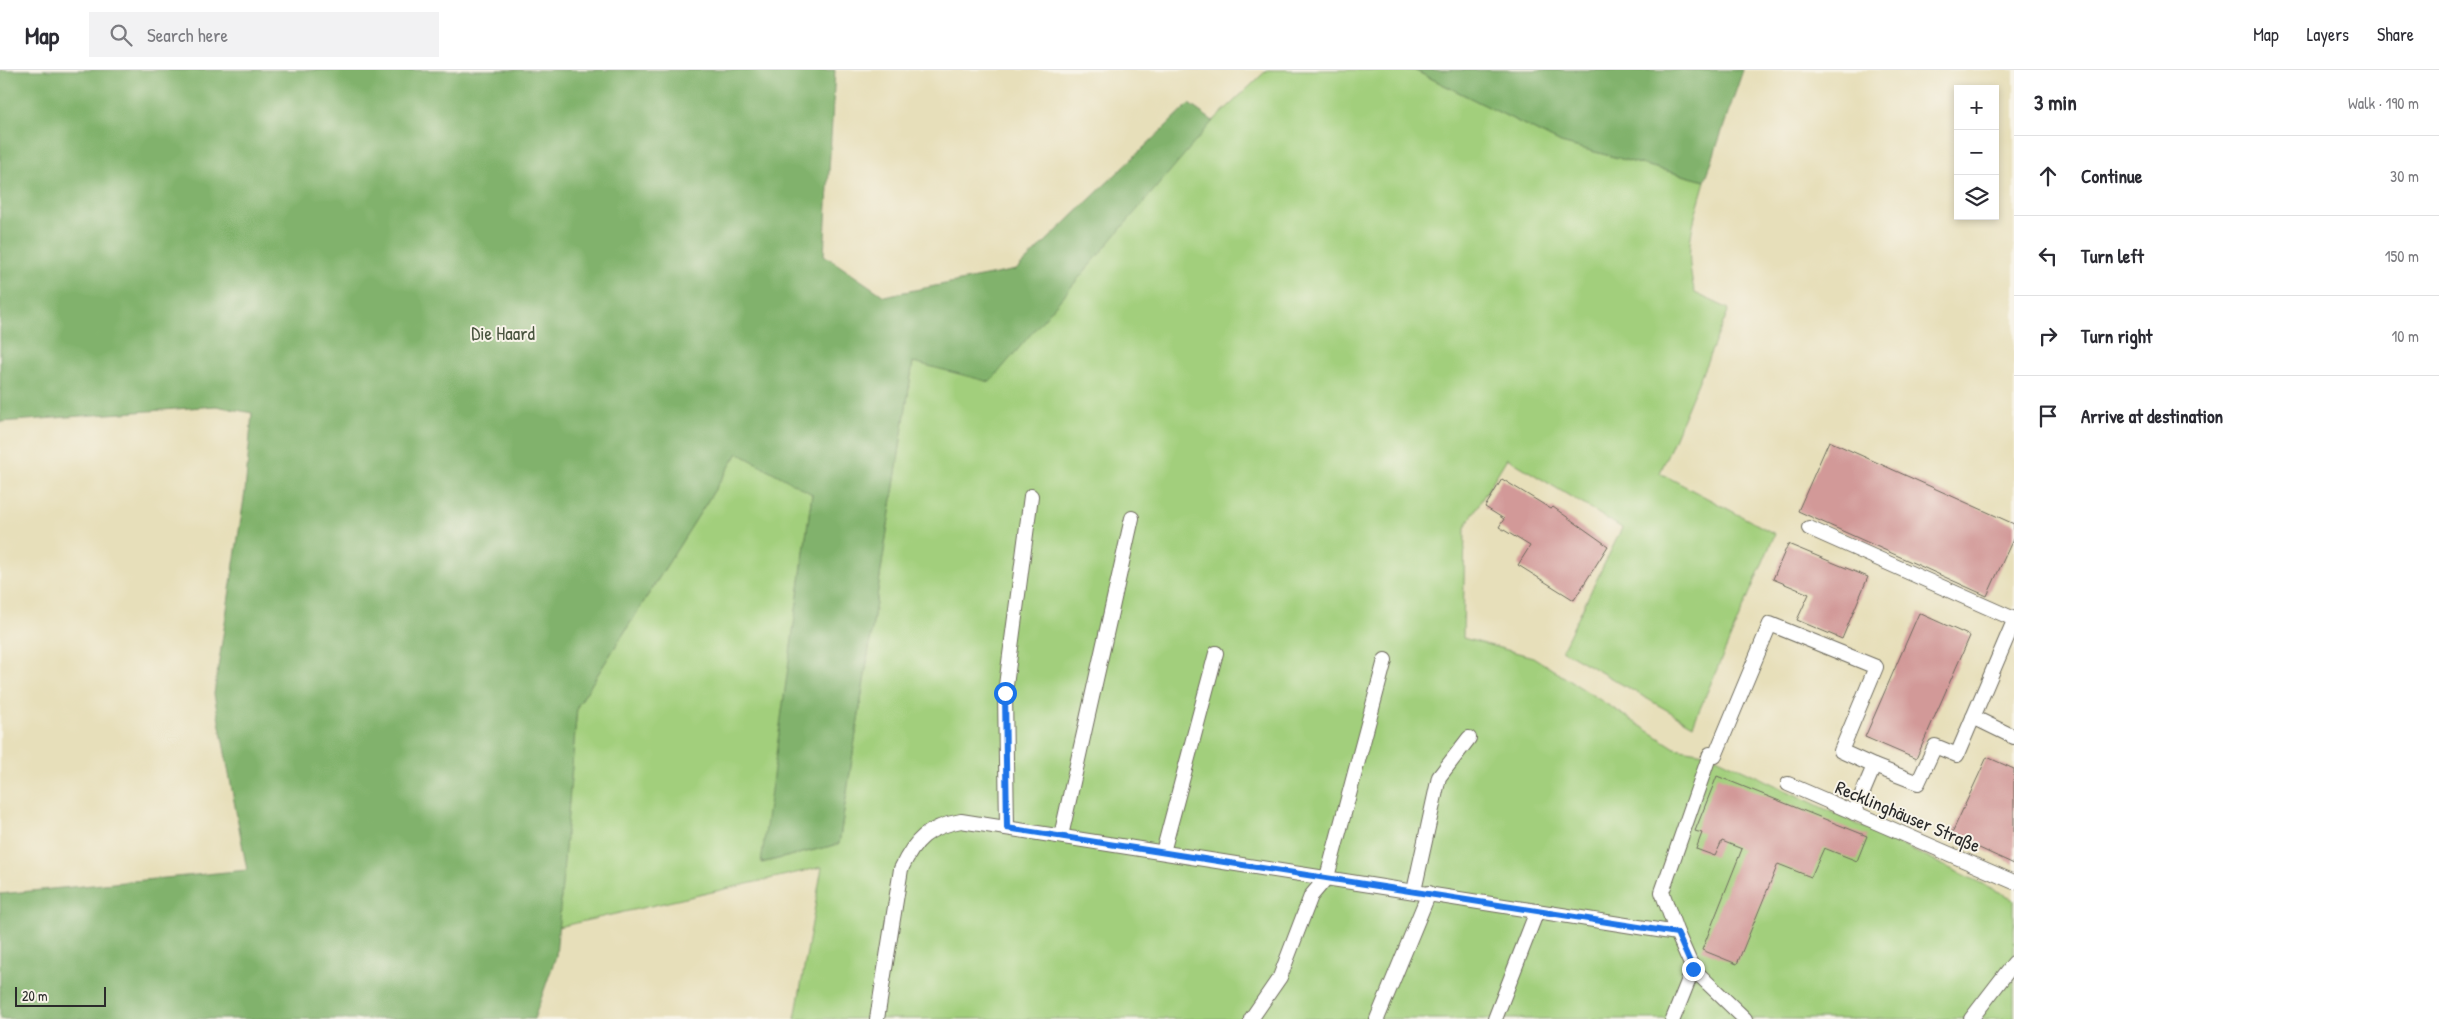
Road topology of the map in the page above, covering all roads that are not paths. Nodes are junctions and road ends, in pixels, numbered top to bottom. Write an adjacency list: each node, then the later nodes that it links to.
1 (1030, 496): 13 (lane)
2 (1132, 518): 14 (lane)
3 (1809, 528): 4 (lane)
4 (2014, 620): 7 (lane)
5 (1216, 653): 15 (lane)
6 (1385, 660): 16 (lane)
7 (1973, 716): 8 (lane); 10 (lane)
8 (2014, 737)
9 (1469, 738): 18 (lane)
10 (1874, 766): 12 (lane); 21 (lane)
11 (1788, 784): 12 (lane, Recklinghäuser Straße)
12 (1854, 813): 17 (lane, Recklinghäuser Straße)
13 (1007, 828): 14 (lane); 24 (lane)
14 (1061, 836): 15 (lane)
15 (1163, 852): 16 (lane)
16 (1327, 877): 18 (lane); 25 (lane)
17 (2014, 882)
18 (1414, 891): 19 (lane)
19 (1429, 893): 20 (lane); 26 (lane)
20 (1537, 911): 21 (lane); 27 (lane)
21 (1677, 933): 23 (lane)
22 (2014, 963): 30 (lane)
23 (1693, 969): 28 (lane); 29 (lane)
24 (877, 1019)
25 (1251, 1019)
26 (1377, 1019)
27 (1495, 1019)
28 (1673, 1019)
29 (1745, 1019)
30 (1971, 1019)

